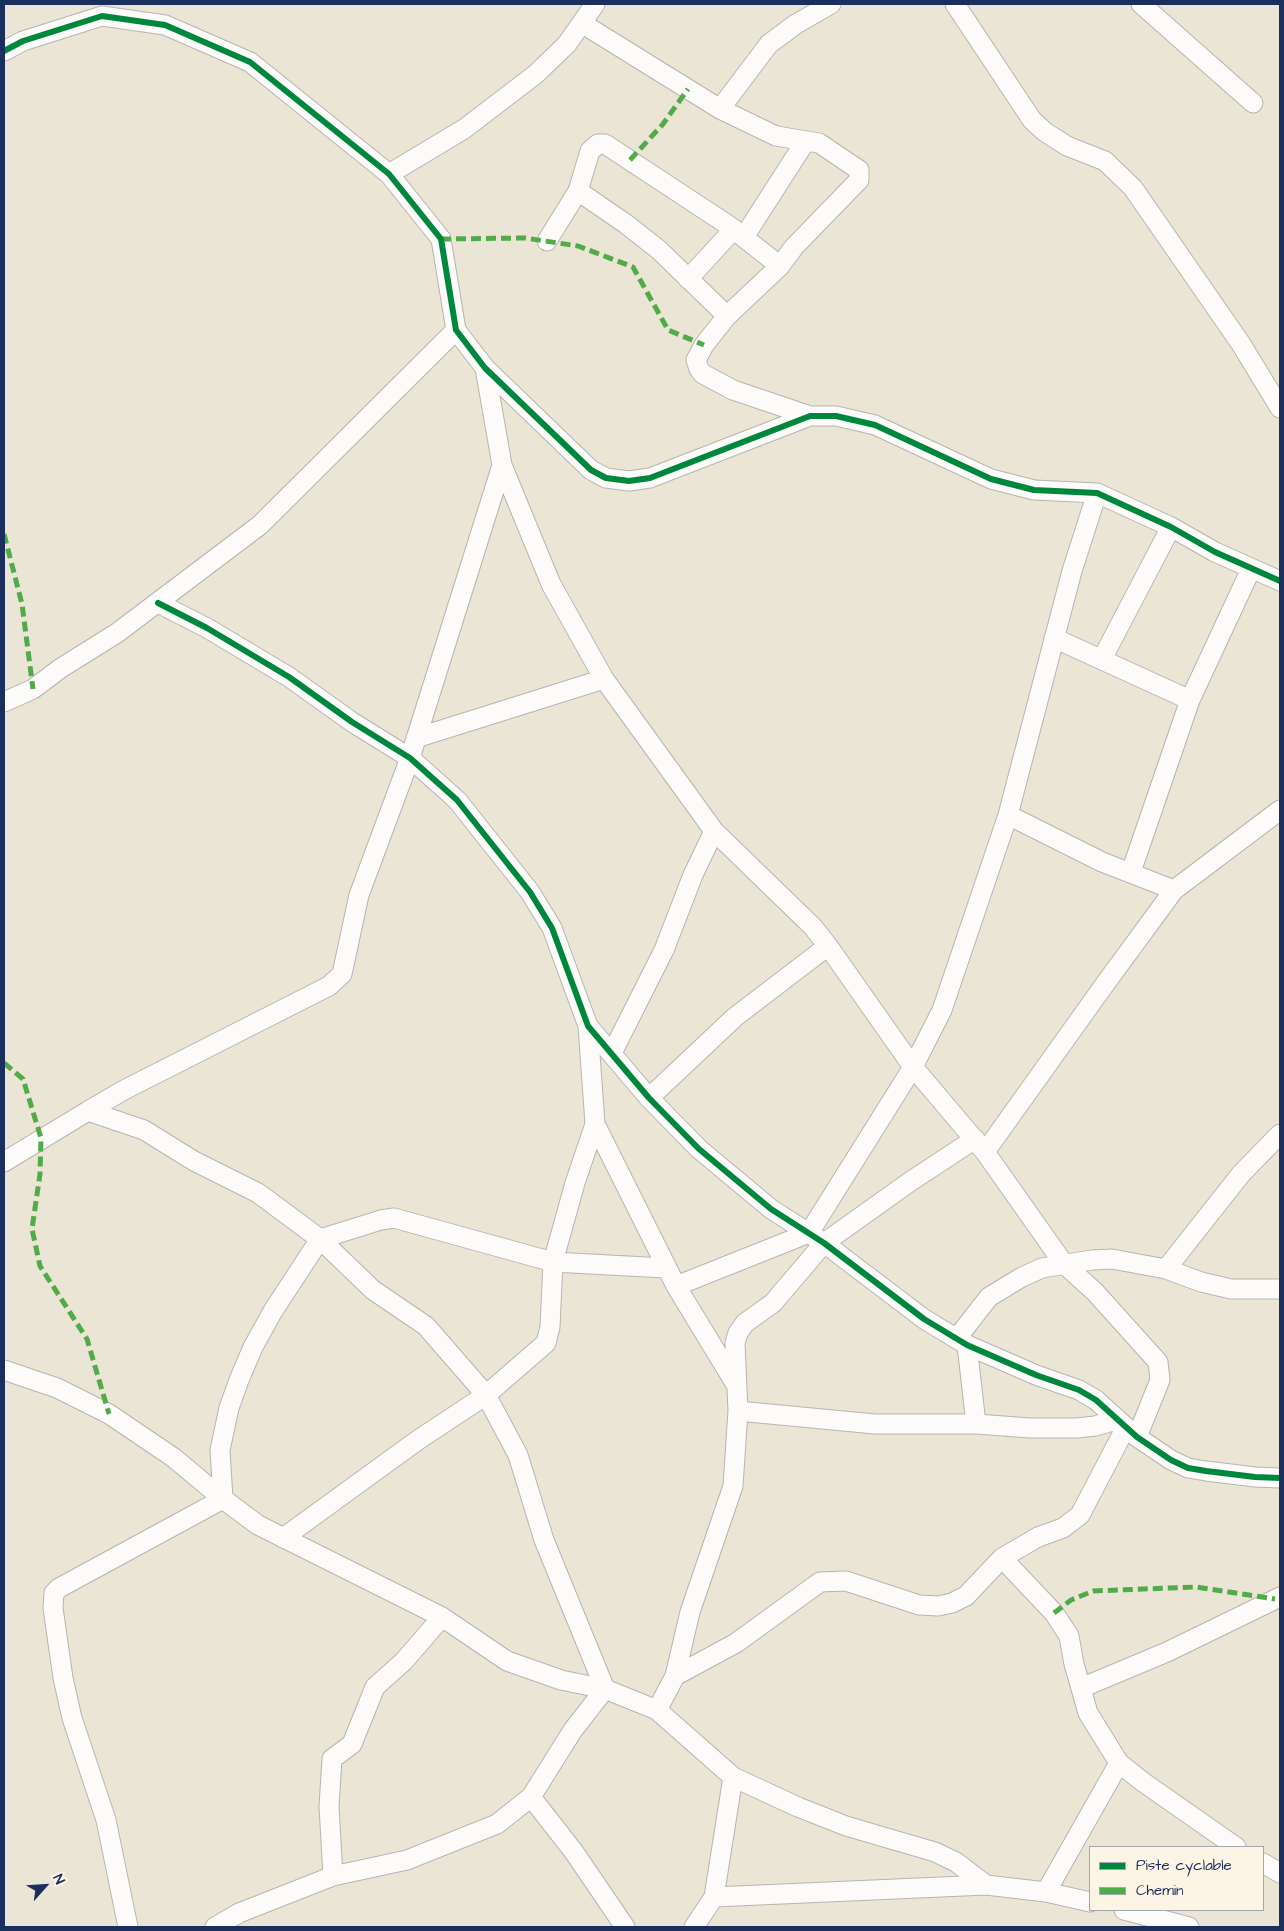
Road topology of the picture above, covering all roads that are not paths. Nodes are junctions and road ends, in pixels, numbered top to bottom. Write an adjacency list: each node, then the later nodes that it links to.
1 (595, 4): 5 (street)
2 (831, 4): 8 (street)
3 (955, 4): 19 (street)
4 (1141, 4): 7 (street)
5 (583, 24): 8 (street); 10 (street)
6 (4, 51): 10 (street)
7 (1253, 103)
8 (720, 109): 9 (street)
9 (805, 142): 12 (street); 14 (street)
10 (389, 174): 17 (street)
11 (578, 191): 12 (street); 13 (street); 15 (street)
12 (739, 233): 14 (street); 15 (street)
13 (548, 242)
14 (780, 266): 16 (street)
15 (688, 279): 16 (street)
16 (727, 316): 20 (street)
17 (456, 330): 18 (street); 26 (street)
18 (484, 368): 20 (street); 21 (street)
19 (1280, 408)
20 (810, 416): 22 (street)
21 (502, 465): 29 (street); 32 (street)
22 (1097, 493): 23 (street); 27 (street)
23 (1171, 527): 24 (street); 28 (street)
24 (1251, 569): 25 (street); 30 (street)
25 (1280, 581)
26 (158, 603): 31 (street); 33 (street)
27 (1054, 638): 28 (street); 35 (street)
28 (1102, 659): 30 (street)
29 (604, 679): 32 (street); 36 (street)
30 (1190, 700): 37 (street)
31 (4, 702)
32 (416, 738): 33 (street)
33 (410, 758): 40 (street); 44 (street)
34 (1280, 810): 38 (street)
35 (1008, 816): 37 (street); 42 (street)
36 (714, 831): 39 (street); 41 (street)
37 (1131, 872): 38 (street)
38 (1174, 890): 47 (street)
39 (828, 946): 42 (street); 43 (street)
40 (588, 1026): 41 (street); 45 (street)
41 (612, 1053): 43 (street)
42 (912, 1067): 47 (street); 49 (street)
43 (649, 1098): 49 (street)
44 (88, 1111): 48 (street); 50 (street)
45 (595, 1124): 51 (street); 53 (street)
46 (1280, 1134): 54 (street)
47 (980, 1146): 49 (street); 52 (street)
48 (4, 1162)
49 (817, 1238): 55 (street); 57 (street); 59 (street)
50 (320, 1239): 51 (street); 60 (street); 65 (street)
51 (553, 1262): 53 (street); 60 (street)
52 (1064, 1264): 54 (street); 57 (street); 63 (street)
53 (665, 1268): 55 (street)
54 (1166, 1269): 56 (street)
55 (676, 1286): 59 (street)
56 (1280, 1289)
57 (962, 1342): 62 (street); 63 (street)
58 (4, 1370): 65 (street)
59 (737, 1385): 61 (street)
60 (486, 1394): 66 (street); 72 (street)
61 (738, 1411): 62 (street); 70 (street)
62 (976, 1424): 63 (street)
63 (1126, 1428): 64 (street); 67 (street)
64 (1280, 1478)
65 (223, 1499): 66 (street); 86 (street)
66 (283, 1538): 69 (street)
67 (1002, 1558): 70 (street); 71 (street)
68 (1280, 1597): 71 (street)
69 (442, 1617): 72 (street); 80 (street)
70 (675, 1676): 73 (street)
71 (1080, 1688): 74 (street)
72 (605, 1689): 73 (street); 76 (street)
73 (657, 1710): 75 (street)
74 (1119, 1763): 77 (street); 82 (street)
75 (733, 1777): 81 (street); 83 (street)
76 (531, 1797): 80 (street); 88 (street)
77 (1235, 1846)
78 (1264, 1864): 79 (street)
79 (1280, 1873)
80 (334, 1876): 87 (street)
81 (986, 1885): 82 (street); 83 (street)
82 (1046, 1892): 84 (street)
83 (714, 1897): 89 (street)
84 (1089, 1902)
85 (1128, 1911): 90 (street)
86 (128, 1927)
87 (215, 1927)
88 (625, 1927)
89 (694, 1927)
90 (1189, 1927)

